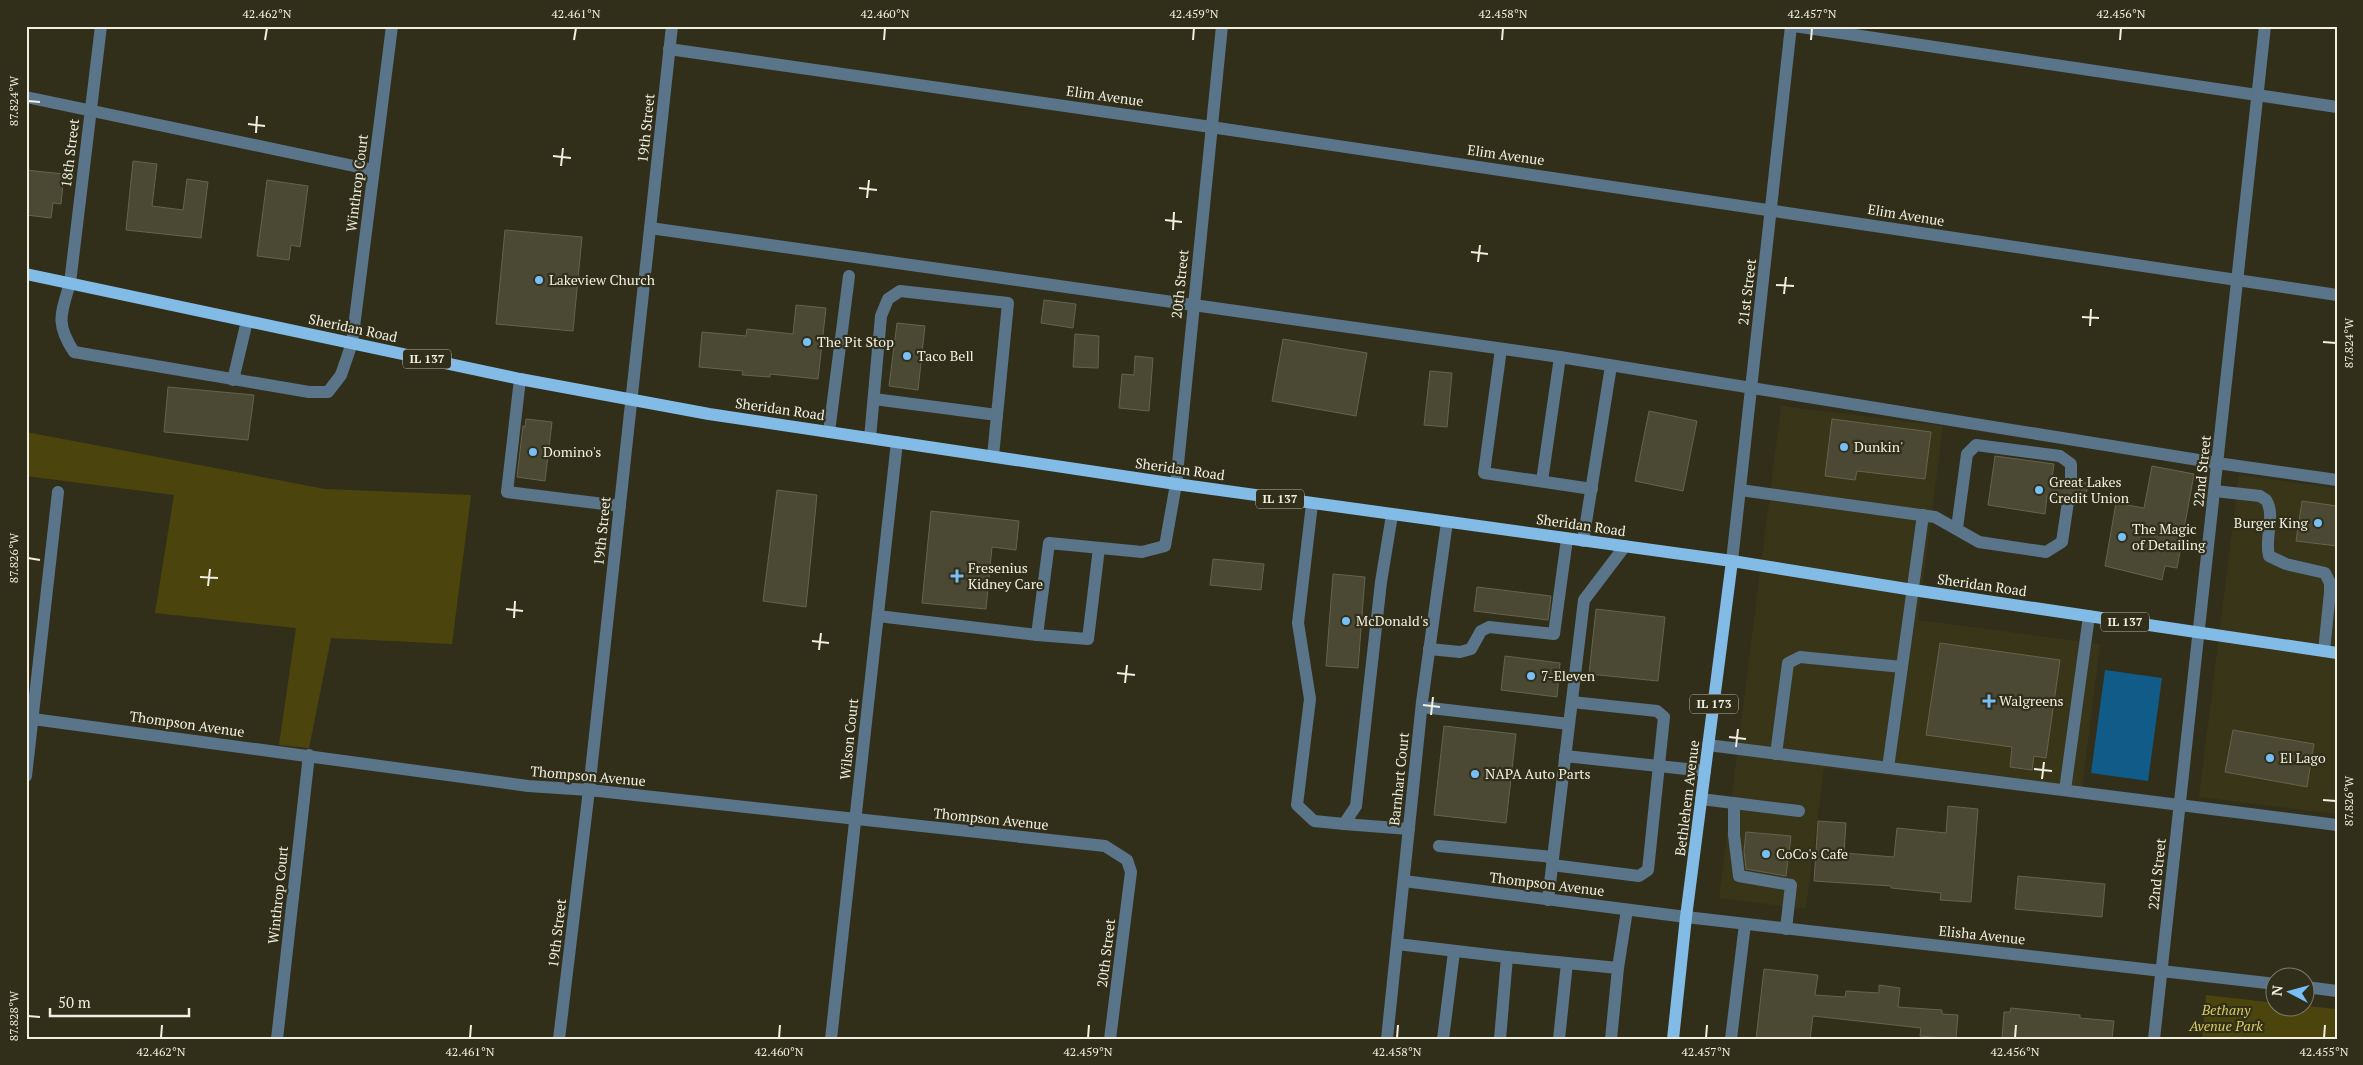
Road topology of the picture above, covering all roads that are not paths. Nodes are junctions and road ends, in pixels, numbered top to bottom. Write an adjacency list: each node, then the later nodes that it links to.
1 (100, 26): 11 (street, 18th Street)
2 (392, 26): 13 (street, Winthrop Court)
3 (672, 26): 7 (street, 19th Street)
4 (1222, 26): 12 (street, 20th Street)
5 (1793, 26): 8 (street); 14 (street, 21st Street)
6 (2266, 26): 8 (street, 22nd Street)
7 (669, 49): 12 (street, Elim Avenue); 15 (street, 19th Street)
8 (2258, 95): 10 (street); 18 (street, 22nd Street)
9 (26, 97): 11 (street)
10 (2337, 107)
11 (90, 110): 13 (street); 19 (street, 18th Street)
12 (1211, 127): 14 (street, Elim Avenue); 21 (street, 20th Street)
13 (373, 170): 23 (street, Winthrop Court)
14 (1771, 210): 18 (street, Elim Avenue); 29 (street, 21st Street)
15 (650, 228): 21 (street); 31 (street, 19th Street)
16 (26, 274): 19 (main road, Sheridan Road / IL 137)
17 (849, 276): 33 (street)
18 (2238, 280): 20 (street, Elim Avenue); 37 (street, 22nd Street)
19 (70, 282): 22 (main road, Sheridan Road / IL 137); 28 (street, 18th Street)
20 (2337, 295)
21 (1193, 305): 24 (street); 41 (street, 20th Street)
22 (247, 321): 23 (main road, Sheridan Road / IL 137); 28 (street)
23 (352, 343): 27 (main road, Sheridan Road / IL 137); 28 (street, Winthrop Court)
24 (1501, 348): 25 (street); 40 (street)
25 (1560, 357): 26 (street); 40 (street)
26 (1611, 366): 29 (street); 42 (street)
27 (520, 379): 31 (main road, Sheridan Road / IL 137); 48 (street)
28 (233, 380)
29 (1750, 389): 37 (street); 43 (street, 21st Street)
30 (874, 399): 32 (street); 32 (street); 34 (street)
31 (632, 400): 33 (main road, Sheridan Road / IL 137); 48 (street, 19th Street)
32 (997, 415): 36 (street)
33 (829, 432): 34 (main road, Sheridan Road / IL 137)
34 (870, 438): 35 (main road, Sheridan Road / IL 137)
35 (897, 442): 36 (main road, Sheridan Road / IL 137); 60 (street, Wilson Court)
36 (993, 456): 41 (main road, Sheridan Road / IL 137)
37 (2218, 463): 39 (street); 44 (street, 22nd Street)
38 (2071, 478): 52 (street)
39 (2337, 480)
40 (1542, 482): 42 (street)
41 (1176, 484): 47 (main road, Sheridan Road / IL 137); 56 (street, 20th Street)
42 (1592, 489): 54 (street)
43 (1740, 490): 50 (street); 57 (street, 21st Street)
44 (2215, 491): 58 (street); 62 (street, 22nd Street)
45 (58, 492): 69 (street)
46 (2068, 502): 52 (street)
47 (1312, 504): 49 (main road, Sheridan Road / IL 137); 86 (street)
48 (620, 506): 79 (street, 19th Street)
49 (1392, 515): 51 (main road, Sheridan Road / IL 137); 86 (street)
50 (1923, 516): 52 (street); 59 (street)
51 (1447, 522): 53 (main road, Sheridan Road / IL 137); 64 (street, Barnhart Court)
52 (1957, 528)
53 (1567, 539): 54 (main road, Sheridan Road / IL 137); 64 (street)
54 (1583, 541): 55 (main road, Sheridan Road / IL 137)
55 (1625, 546): 57 (main road, Sheridan Road / IL 137); 67 (street)
56 (1099, 548): 63 (street); 63 (street)
57 (1732, 561): 59 (main road, Sheridan Road / IL 137); 71 (main road, Bethlehem Avenue / IL 173)
58 (2331, 573): 65 (street)
59 (1913, 590): 61 (main road, Sheridan Road / IL 137); 66 (street)
60 (878, 616): 63 (street); 85 (street, Wilson Court)
61 (2089, 616): 62 (main road, Sheridan Road / IL 137); 80 (street)
62 (2199, 633): 65 (main road, Sheridan Road / IL 137); 83 (street, 22nd Street)
63 (1037, 635)
64 (1429, 648): 68 (street, Barnhart Court)
65 (2331, 652)
66 (1902, 667): 72 (street); 76 (street)
67 (1572, 702): 70 (street); 75 (street)
68 (1422, 707): 70 (street); 88 (street, Barnhart Court)
69 (33, 719): 73 (street, Thompson Avenue); 78 (street)
70 (1569, 724): 74 (street)
71 (1708, 745): 72 (street); 77 (main road, Bethlehem Avenue / IL 173)
72 (1776, 754): 76 (street)
73 (309, 755): 79 (street, Thompson Avenue); 107 (street, Winthrop Court)
74 (1565, 756): 75 (street); 90 (street)
75 (1660, 766): 77 (street); 90 (street)
76 (1888, 768): 80 (street)
77 (1705, 771): 81 (main road, Bethlehem Avenue / IL 173)
78 (26, 776)
79 (589, 790): 85 (street, Thompson Avenue); 108 (street, 19th Street)
80 (2065, 790): 83 (street)
81 (1701, 799): 82 (street); 95 (main road, Bethlehem Avenue / IL 173)
82 (1734, 803): 84 (street); 97 (street)
83 (2180, 805): 87 (street); 103 (street, 22nd Street)
84 (1799, 811)
85 (856, 820): 91 (street, Thompson Avenue); 109 (street, Wilson Court)
86 (1344, 824): 88 (street)
87 (2337, 825)
88 (1409, 829): 92 (street, Barnhart Court)
89 (1438, 846): 90 (street)
90 (1553, 861): 93 (street)
91 (1131, 872): 110 (street, 20th Street)
92 (1404, 881): 93 (street, Thompson Avenue); 98 (street, Barnhart Court)
93 (1548, 900): 94 (street, Thompson Avenue)
94 (1627, 910): 95 (street, Thompson Avenue); 102 (street)
95 (1686, 917): 96 (street, Elisha Avenue); 116 (main road, Bethlehem Avenue / IL 173)
96 (1745, 924): 97 (street, Elisha Avenue); 117 (street)
97 (1786, 929): 103 (street, Elisha Avenue)
98 (1397, 944): 99 (street); 111 (street, Barnhart Court)
99 (1454, 952): 100 (street); 112 (street)
100 (1507, 957): 101 (street); 113 (street)
101 (1567, 963): 102 (street); 114 (street)
102 (1618, 968): 115 (street)
103 (2162, 971): 104 (street, Elisha Avenue); 118 (street, 22nd Street)
104 (2266, 983)
105 (2316, 988): 106 (street)
106 (2337, 990)
107 (277, 1039)
108 (559, 1039)
109 (831, 1039)
110 (1110, 1039)
111 (1387, 1039)
112 (1443, 1039)
113 (1500, 1039)
114 (1559, 1039)
115 (1612, 1039)
116 (1673, 1039)
117 (1731, 1039)
118 (2154, 1039)

